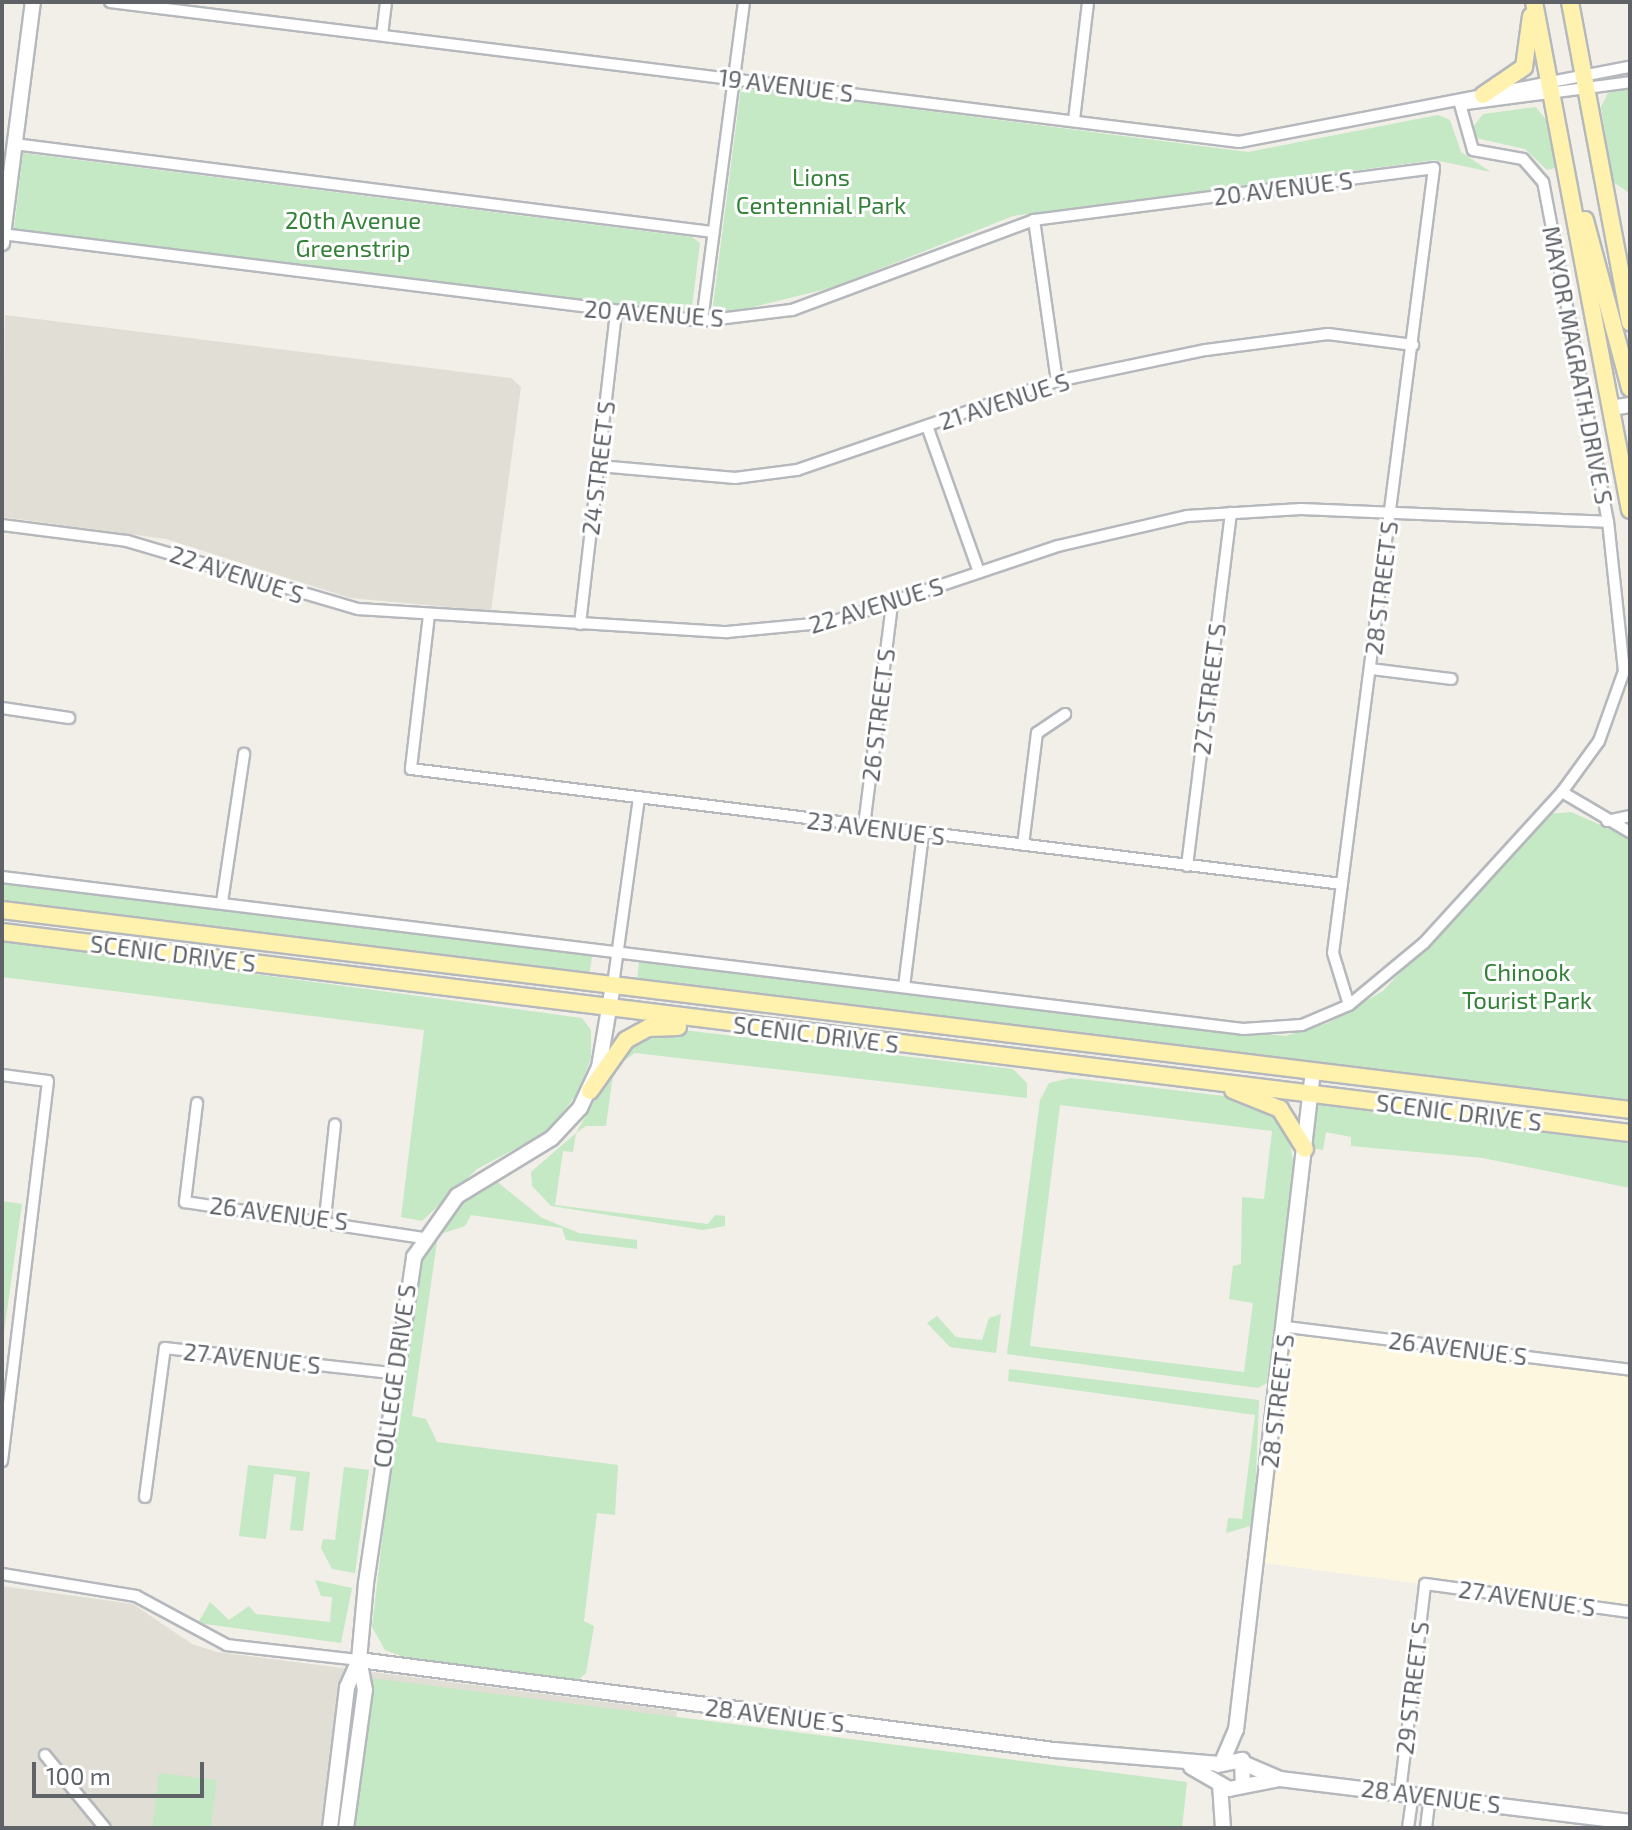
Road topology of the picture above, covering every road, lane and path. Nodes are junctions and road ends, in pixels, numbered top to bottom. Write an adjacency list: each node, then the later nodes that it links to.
1 (33, 2): 17 (street)
2 (110, 2): 8 (street, 19 AVENUE S)
3 (386, 2): 8 (street)
4 (744, 2): 10 (street)
5 (1088, 2): 16 (street)
6 (1533, 2): 13 (main road, MAYOR MAGRATH DRIVE S); 14 (main road)
7 (1570, 2): 11 (main road)
8 (382, 35): 10 (street, 19 AVENUE S)
9 (1630, 67): 11 (street)
10 (734, 79): 16 (street, 19 AVENUE S); 21 (street)
11 (1586, 82): 12 (street); 13 (street, 19 AVENUE S); 25 (main road)
12 (1630, 82)
13 (1551, 89): 14 (street, 19 AVENUE S); 15 (street, 19 AVENUE S); 19 (main road, MAYOR MAGRATH DRIVE S)
14 (1483, 95): 15 (street, 19 AVENUE S)
15 (1460, 104): 16 (street, 19 AVENUE S); 37 (street, MAYOR MAGRATH DRIVE S)
16 (1074, 120)
17 (14, 144): 21 (street); 22 (street)
18 (1434, 168): 20 (street, 20 AVENUE S); 26 (street, 28 STREET S)
19 (1568, 185): 28 (main road); 29 (main road, MAYOR MAGRATH DRIVE S)
20 (1034, 220): 24 (street, 20 AVENUE S); 27 (street)
21 (713, 232): 24 (street)
22 (2, 237): 23 (street, 20 AVENUE S)
23 (616, 312): 24 (street, 20 AVENUE S); 33 (street, 24 STREET S)
24 (702, 321)
25 (1630, 322)
26 (1413, 345): 27 (street, 21 AVENUE S); 36 (street, 28 STREET S)
27 (1057, 381): 32 (street, 21 AVENUE S)
28 (1629, 386): 29 (street)
29 (1608, 390): 31 (main road, MAYOR MAGRATH DRIVE S)
30 (1630, 405): 31 (street)
31 (1611, 408): 34 (main road, MAYOR MAGRATH DRIVE S)
32 (927, 426): 33 (street, 21 AVENUE S); 39 (street)
33 (599, 466): 42 (street, 24 STREET S)
34 (1630, 510)
35 (1231, 513): 36 (street, 22 AVENUE S); 39 (street, 22 AVENUE S); 57 (street, 27 STREET S)
36 (1390, 514): 37 (street, 22 AVENUE S); 43 (street, 28 STREET S)
37 (1608, 522): 49 (street, MAYOR MAGRATH DRIVE S)
38 (2, 525): 41 (street, 22 AVENUE S)
39 (979, 572): 40 (street, 22 AVENUE S)
40 (892, 605): 42 (street, 22 AVENUE S); 53 (street, 26 STREET S)
41 (429, 615): 42 (street, 22 AVENUE S); 50 (street, 23 AVENUE S)
42 (580, 624)
43 (1371, 669): 44 (street); 59 (street, 28 STREET S)
44 (1451, 679)
45 (2, 708): 47 (street)
46 (1065, 714): 56 (street)
47 (69, 718)
48 (244, 754): 60 (street)
49 (1562, 792): 52 (street); 66 (street, MAYOR MAGRATH DRIVE S)
50 (639, 798): 53 (street, 23 AVENUE S); 63 (street)
51 (1630, 816): 52 (street)
52 (1607, 821): 54 (street)
53 (864, 826): 55 (street, 23 AVENUE S)
54 (1630, 832)
55 (923, 834): 56 (street, 23 AVENUE S); 65 (street)
56 (1023, 845): 57 (street, 23 AVENUE S)
57 (1187, 866): 59 (street, 23 AVENUE S)
58 (2, 877): 60 (street)
59 (1342, 884): 66 (street, 28 STREET S)
60 (222, 902): 63 (street)
61 (2, 910): 64 (main road, SCENIC DRIVE S)
62 (2, 932): 67 (main road, SCENIC DRIVE S)
63 (618, 951): 64 (street); 65 (street)
64 (613, 985): 67 (street, COLLEGE DRIVE S); 69 (main road, SCENIC DRIVE S)
65 (904, 987): 66 (street)
66 (1349, 1005)
67 (610, 1008): 68 (main road, SCENIC DRIVE S); 72 (street, COLLEGE DRIVE S)
68 (840, 1038): 71 (main road, SCENIC DRIVE S); 72 (main road)
69 (1313, 1071): 73 (street, 28 STREET S); 75 (main road, SCENIC DRIVE S)
70 (2, 1075): 86 (street)
71 (1209, 1080): 73 (main road, SCENIC DRIVE S); 80 (main road)
72 (590, 1091): 82 (street, COLLEGE DRIVE S)
73 (1311, 1092): 76 (main road, SCENIC DRIVE S); 80 (street, 28 STREET S)
74 (197, 1103): 81 (street, 26 AVENUE S)
75 (1630, 1109)
76 (1550, 1123): 78 (main road, SCENIC DRIVE S); 79 (main road)
77 (335, 1125): 81 (street)
78 (1630, 1133)
79 (1630, 1141)
80 (1305, 1149): 83 (street, 28 STREET S)
81 (325, 1218): 82 (street, 26 AVENUE S)
82 (423, 1238): 85 (street, COLLEGE DRIVE S)
83 (1287, 1327): 84 (street, 26 AVENUE S); 93 (street, 28 STREET S)
84 (1630, 1370)
85 (393, 1373): 88 (street, 27 AVENUE S); 92 (street, COLLEGE DRIVE S)
86 (4, 1422): 87 (street)
87 (2, 1461)
88 (145, 1497)
89 (2, 1574): 92 (street)
90 (1425, 1584): 91 (street, 27 AVENUE S); 101 (street, 29 STREET S)
91 (1630, 1612)
92 (359, 1660): 97 (street, 28 AVENUE S); 106 (street, COLLEGE DRIVE S); 107 (street, COLLEGE DRIVE S)
93 (1236, 1730): 95 (street); 96 (street)
94 (45, 1755): 105 (street)
95 (1221, 1762): 96 (street); 97 (street); 99 (street)
96 (1243, 1762): 98 (street); 100 (street)
97 (1191, 1767): 99 (street)
98 (1280, 1779): 100 (street); 101 (street, 28 AVENUE S)
99 (1219, 1782): 100 (street); 103 (street)
100 (1240, 1787): 103 (street)
101 (1407, 1792): 102 (street, 28 AVENUE S); 108 (street, 29 STREET S)
102 (1430, 1795): 104 (street, 28 AVENUE S); 109 (street)
103 (1224, 1822)
104 (1630, 1822)
105 (105, 1828)
106 (330, 1828)
107 (346, 1828)
108 (1408, 1828)
109 (1426, 1828)

